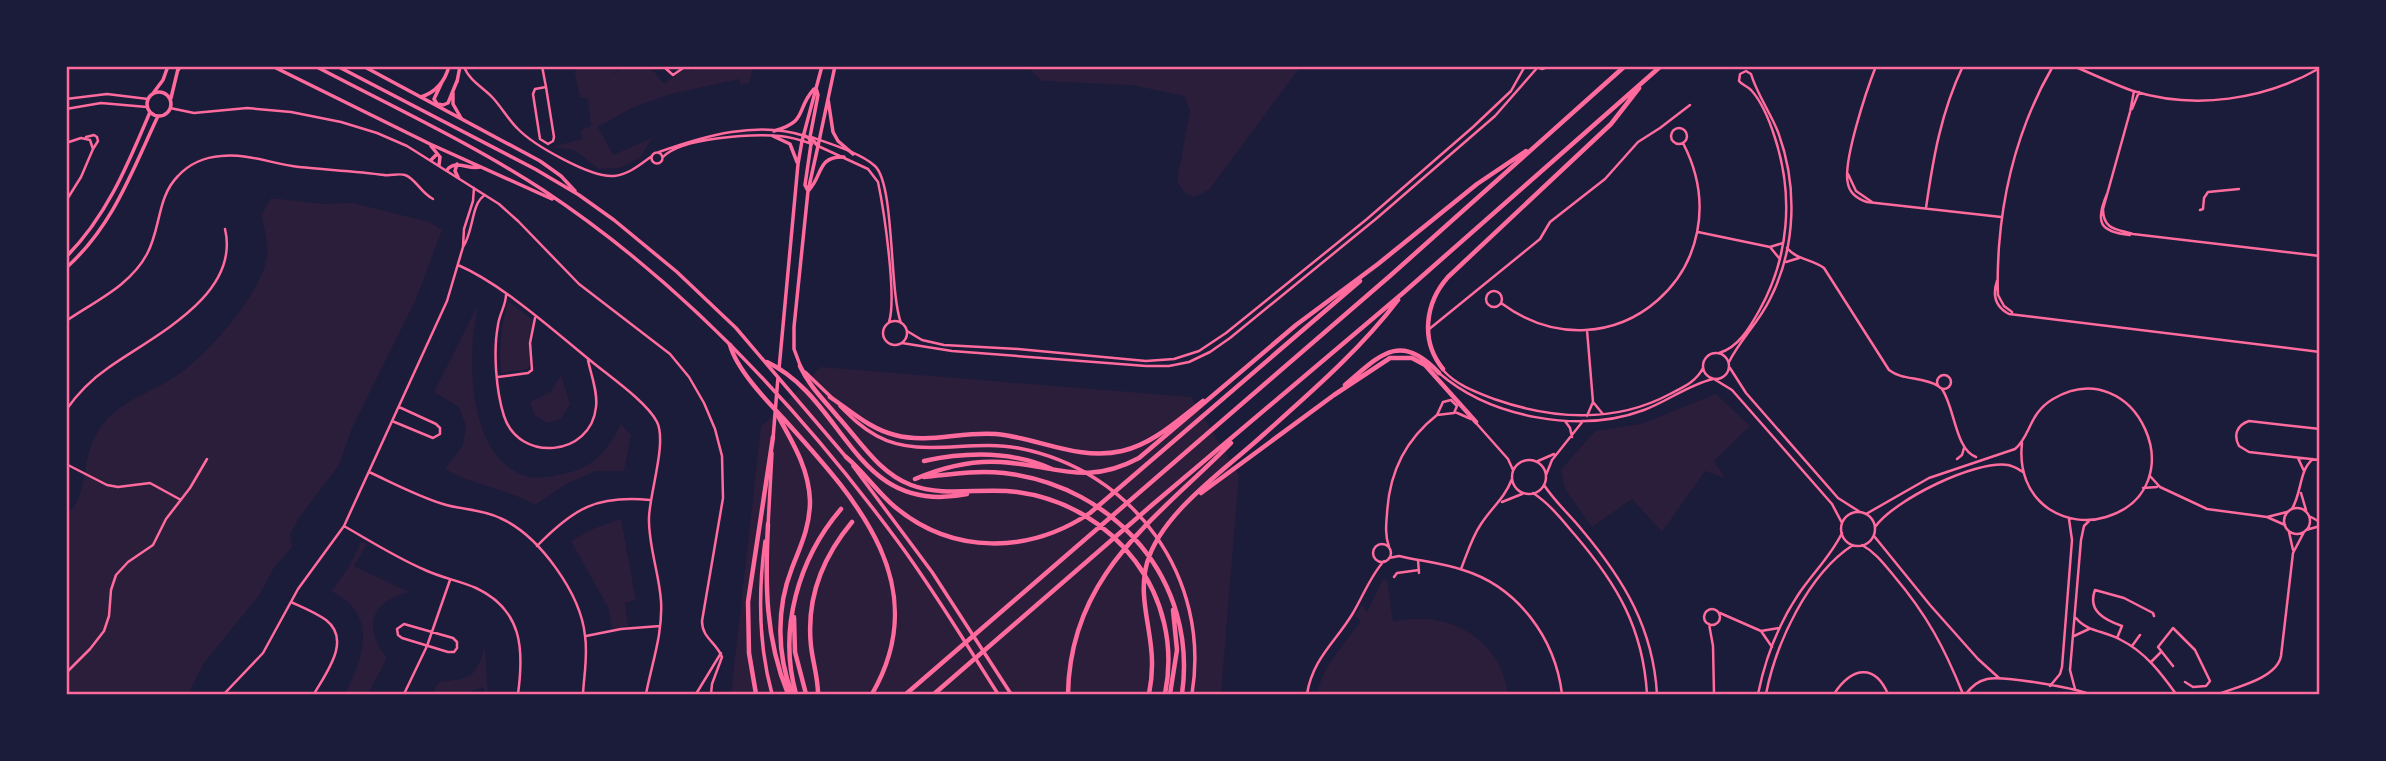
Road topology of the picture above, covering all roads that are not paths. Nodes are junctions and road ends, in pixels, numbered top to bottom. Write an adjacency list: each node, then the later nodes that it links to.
1 (168, 66): 31 (main road)
2 (272, 66): 52 (main road)
3 (315, 66): 78 (main road)
4 (337, 66): 75 (main road)
5 (363, 66): 32 (main road)
6 (449, 66): 26 (main road)
7 (462, 66): 25 (main road); 67 (street)
8 (542, 66): 27 (street)
9 (663, 66): 10 (street)
10 (686, 66)
11 (822, 66): 28 (main road)
12 (835, 66): 35 (main road)
13 (1525, 66): 110 (street)
14 (1551, 66): 20 (street)
15 (1625, 66): 54 (highway)
16 (1661, 66): 24 (highway)
17 (1876, 66): 79 (street)
18 (1963, 66): 79 (street)
19 (2053, 66): 81 (street)
20 (1535, 67): 113 (street)
21 (2074, 67): 29 (street)
22 (179, 68): 36 (main road)
23 (2319, 68): 30 (street)
24 (1645, 80): 98 (highway); 105 (highway)
25 (457, 81): 26 (main road); 44 (main road)
26 (442, 82): 32 (main road)
27 (546, 87): 27 (street)
28 (816, 88): 45 (main road); 46 (main road); 48 (main road)
29 (2134, 91): 30 (street); 41 (street)
30 (2139, 92): 41 (street)
31 (153, 94): 34 (main road); 36 (main road)
32 (421, 97): 44 (main road)
33 (66, 99): 34 (street)
34 (148, 99): 38 (main road)
35 (828, 99): 51 (main road); 58 (main road)
36 (170, 102): 40 (main road)
37 (1690, 104): 105 (street)
38 (147, 107): 39 (street); 42 (main road)
39 (66, 108)
40 (170, 108): 43 (main road); 62 (street)
41 (2130, 111): 90 (street)
42 (150, 112): 43 (main road); 91 (main road)
43 (158, 116): 97 (main road)
44 (463, 119): 75 (main road)
45 (773, 133): 48 (street); 56 (street); 60 (street); 65 (main road)
46 (810, 137): 48 (street); 51 (main road)
47 (84, 138): 50 (street); 55 (street); 55 (street)
48 (803, 138): 53 (main road); 65 (main road)
49 (1683, 142): 49 (street); 85 (street)
50 (66, 143)
51 (819, 143): 53 (street); 58 (street); 61 (street); 73 (main road)
52 (430, 144): 57 (main road); 68 (main road)
53 (811, 144): 73 (main road)
54 (1536, 145): 95 (highway); 262 (highway)
55 (93, 149): 77 (street)
56 (660, 152): 59 (street); 60 (street)
57 (437, 154): 62 (main road); 66 (main road)
58 (853, 154): 104 (street)
59 (652, 156): 63 (street); 67 (street)
60 (663, 157): 63 (street)
61 (844, 157): 73 (main road); 103 (street)
62 (431, 160): 66 (street)
63 (655, 163): 67 (street)
64 (457, 164): 68 (main road); 69 (main road); 70 (main road)
65 (798, 164): 145 (main road)
66 (439, 165): 69 (street)
67 (639, 165)
68 (480, 167): 78 (main road)
69 (447, 170): 70 (street)
70 (458, 177): 71 (street)
71 (474, 188): 74 (street); 82 (street)
72 (2239, 190): 80 (street)
73 (808, 191): 117 (main road)
74 (485, 195): 83 (street); 238 (street)
75 (579, 195): 115 (main road)
76 (433, 199): 102 (street)
77 (66, 201)
78 (561, 202): 109 (main road)
79 (1926, 209): 81 (street)
80 (2200, 211)
81 (2001, 219): 111 (street)
82 (466, 222): 83 (street); 86 (street)
83 (473, 224): 86 (street)
84 (225, 229): 134 (street)
85 (1698, 232): 88 (street); 106 (street)
86 (465, 241): 96 (street)
87 (1784, 242): 88 (street); 89 (street); 93 (street)
88 (1770, 247): 93 (street)
89 (1787, 248): 92 (street); 94 (street)
90 (2319, 256)
91 (66, 257)
92 (1799, 258): 94 (street); 125 (street)
93 (1780, 259): 112 (street)
94 (1784, 263): 116 (street)
95 (1378, 264): 121 (highway); 150 (highway)
96 (458, 265): 99 (street); 133 (street)
97 (66, 268)
98 (1403, 293): 143 (highway); 177 (highway)
99 (506, 295): 101 (street); 122 (street)
100 (1501, 303): 100 (street); 106 (street)
101 (536, 317): 114 (street); 122 (street)
102 (66, 321)
103 (889, 323): 104 (street); 108 (street)
104 (901, 323): 107 (street)
105 (1428, 330): 120 (highway)
106 (1587, 330): 130 (street)
107 (907, 331): 108 (street); 110 (street)
108 (902, 343): 113 (street)
109 (730, 345): 132 (highway); 264 (main road)
110 (1018, 349): 113 (street)
111 (2319, 352)
112 (1719, 353): 116 (street); 118 (street)
113 (1018, 356)
114 (587, 358): 122 (street); 176 (street)
115 (767, 362): 150 (main road); 172 (highway)
116 (1729, 362): 119 (street)
117 (800, 366): 129 (main road); 172 (highway)
118 (1703, 368): 124 (street); 136 (street)
119 (1730, 368): 124 (street); 182 (street)
120 (1441, 371): 128 (highway); 138 (street); 139 (street)
121 (1240, 373): 129 (highway); 161 (highway)
122 (498, 377)
123 (1940, 377): 125 (street); 126 (street); 127 (street)
124 (1714, 379): 141 (street); 190 (street)
125 (1927, 380): 127 (street)
126 (1950, 386): 127 (street); 131 (street)
127 (1940, 388): 131 (street)
128 (1334, 395): 142 (highway); 177 (highway)
129 (831, 397): 270 (main road)
130 (1592, 402): 136 (street); 138 (street)
131 (1949, 402): 148 (street)
132 (772, 406): 248 (highway); 261 (highway)
133 (399, 407): 140 (street); 140 (street)
134 (66, 410)
135 (1455, 412): 137 (street); 137 (street); 142 (street)
136 (1603, 414): 138 (street)
137 (1437, 415): 199 (street)
138 (1587, 416)
139 (1564, 420): 141 (street); 146 (street)
140 (392, 421): 163 (street)
141 (1583, 421): 146 (street)
142 (1476, 422): 160 (street)
143 (1250, 423): 263 (highway); 266 (highway)
144 (2319, 429): 152 (street)
145 (773, 437): 191 (main road); 257 (highway)
146 (1572, 437): 149 (street)
147 (2022, 443): 164 (street); 165 (street); 184 (street)
148 (1964, 448): 151 (street); 154 (street)
149 (1557, 453): 158 (street); 166 (street)
150 (846, 457): 265 (main road)
151 (1976, 457)
152 (2297, 457): 155 (street); 162 (street)
153 (207, 459): 175 (street)
154 (1957, 459)
155 (2314, 459): 156 (street); 162 (street)
156 (2319, 460)
157 (924, 461): 161 (highway)
158 (1537, 462): 160 (street); 166 (street)
159 (66, 464): 175 (street)
160 (1513, 470): 167 (street)
161 (1056, 471): 216 (highway)
162 (2304, 471): 171 (street)
163 (369, 472): 194 (street); 204 (street)
164 (2023, 472): 187 (street); 195 (street)
165 (2149, 474): 169 (street); 170 (street)
166 (1546, 477): 168 (street)
167 (1512, 479): 173 (street); 178 (street)
168 (1544, 485): 174 (street); 274 (street)
169 (2160, 487): 170 (street); 186 (street)
170 (2143, 488): 188 (street)
171 (2301, 489): 180 (street); 181 (street)
172 (985, 490): 268 (highway)
173 (1524, 493): 174 (street); 178 (street)
174 (1533, 493): 273 (street)
175 (181, 500): 241 (street)
176 (650, 500): 204 (street); 225 (street)
177 (1189, 502): 267 (highway)
178 (1499, 504): 212 (street)
179 (841, 509): 218 (highway)
180 (2292, 509): 181 (street); 183 (street)
181 (2306, 511): 185 (street)
182 (1860, 512): 184 (street); 190 (street)
183 (2287, 512): 186 (street); 193 (street)
184 (1866, 513): 195 (street)
185 (2309, 516): 192 (street); 197 (street)
186 (2267, 517): 193 (street)
187 (2068, 518): 188 (street); 246 (street)
188 (2090, 520): 220 (street)
189 (852, 522): 260 (highway)
190 (1842, 523): 198 (street)
191 (768, 524): 248 (highway); 258 (main road)
192 (2319, 524): 197 (street)
193 (2285, 525): 196 (street)
194 (344, 526): 215 (street); 217 (street)
195 (1875, 527): 200 (street)
196 (2288, 530): 197 (street); 206 (street)
197 (2305, 531): 206 (street)
198 (1842, 533): 202 (street); 226 (street)
199 (1386, 534): 201 (street); 205 (street)
200 (1874, 536): 203 (street); 242 (street)
201 (1381, 544): 205 (street); 209 (street)
202 (1853, 545): 203 (street); 277 (street)
203 (1862, 545): 280 (street)
204 (537, 546): 231 (street)
205 (1389, 548): 207 (street); 208 (street)
206 (2293, 553): 283 (street)
207 (1399, 556): 208 (street); 210 (street)
208 (1389, 558): 211 (street)
209 (1376, 559): 211 (street); 213 (street)
210 (1418, 560): 212 (street); 214 (street)
211 (1384, 561): 213 (street)
212 (1461, 569): 272 (street)
213 (1376, 572): 271 (street)
214 (1394, 576)
215 (450, 580): 229 (street); 252 (street)
216 (1171, 599): 268 (highway); 269 (highway)
217 (291, 602): 249 (street); 250 (street)
218 (794, 610): 248 (highway); 259 (highway)
219 (1720, 612): 222 (street); 223 (street); 224 (street)
220 (2075, 615): 227 (street); 232 (street)
221 (2154, 616): 233 (street)
222 (1731, 618): 223 (street); 228 (street)
223 (1718, 622): 224 (street)
224 (1709, 624): 275 (street)
225 (660, 626): 231 (street); 254 (street)
226 (1780, 627): 228 (street); 236 (street)
227 (2089, 629): 232 (street); 233 (street)
228 (1761, 631): 236 (street)
229 (432, 632): 234 (street); 234 (street); 234 (street)
230 (2140, 635): 235 (street)
231 (586, 636): 253 (street)
232 (2074, 636): 247 (street)
233 (2117, 638): 235 (street)
234 (427, 646): 251 (street)
235 (2132, 646): 239 (street)
236 (1772, 647): 276 (street)
237 (2161, 652): 239 (street); 240 (street); 244 (street)
238 (721, 653): 243 (street); 245 (street)
239 (2151, 662): 282 (street)
240 (2173, 666)
241 (66, 673)
242 (1998, 678): 246 (street); 280 (street)
243 (704, 681): 245 (street); 255 (street)
244 (2185, 682)
245 (712, 684): 256 (street)
246 (2050, 686): 247 (street)
247 (2075, 689): 281 (street)
248 (791, 692)
249 (224, 695)
250 (314, 695)
251 (404, 695)
252 (519, 695)
253 (583, 695)
254 (646, 695)
255 (696, 695)
256 (711, 695)
257 (756, 695)
258 (772, 695)
259 (806, 695)
260 (818, 695)
261 (872, 695)
262 (906, 695)
263 (934, 695)
264 (998, 695)
265 (1011, 695)
266 (1068, 695)
267 (1149, 695)
268 (1167, 695)
269 (1182, 695)
270 (1192, 695)
271 (1307, 695)
272 (1562, 695)
273 (1647, 695)
274 (1657, 695)
275 (1714, 695)
276 (1758, 695)
277 (1766, 695)
278 (1834, 695): 279 (street)
279 (1888, 695)
280 (1964, 695)
281 (2090, 695)
282 (2176, 695)
283 (2218, 695)

